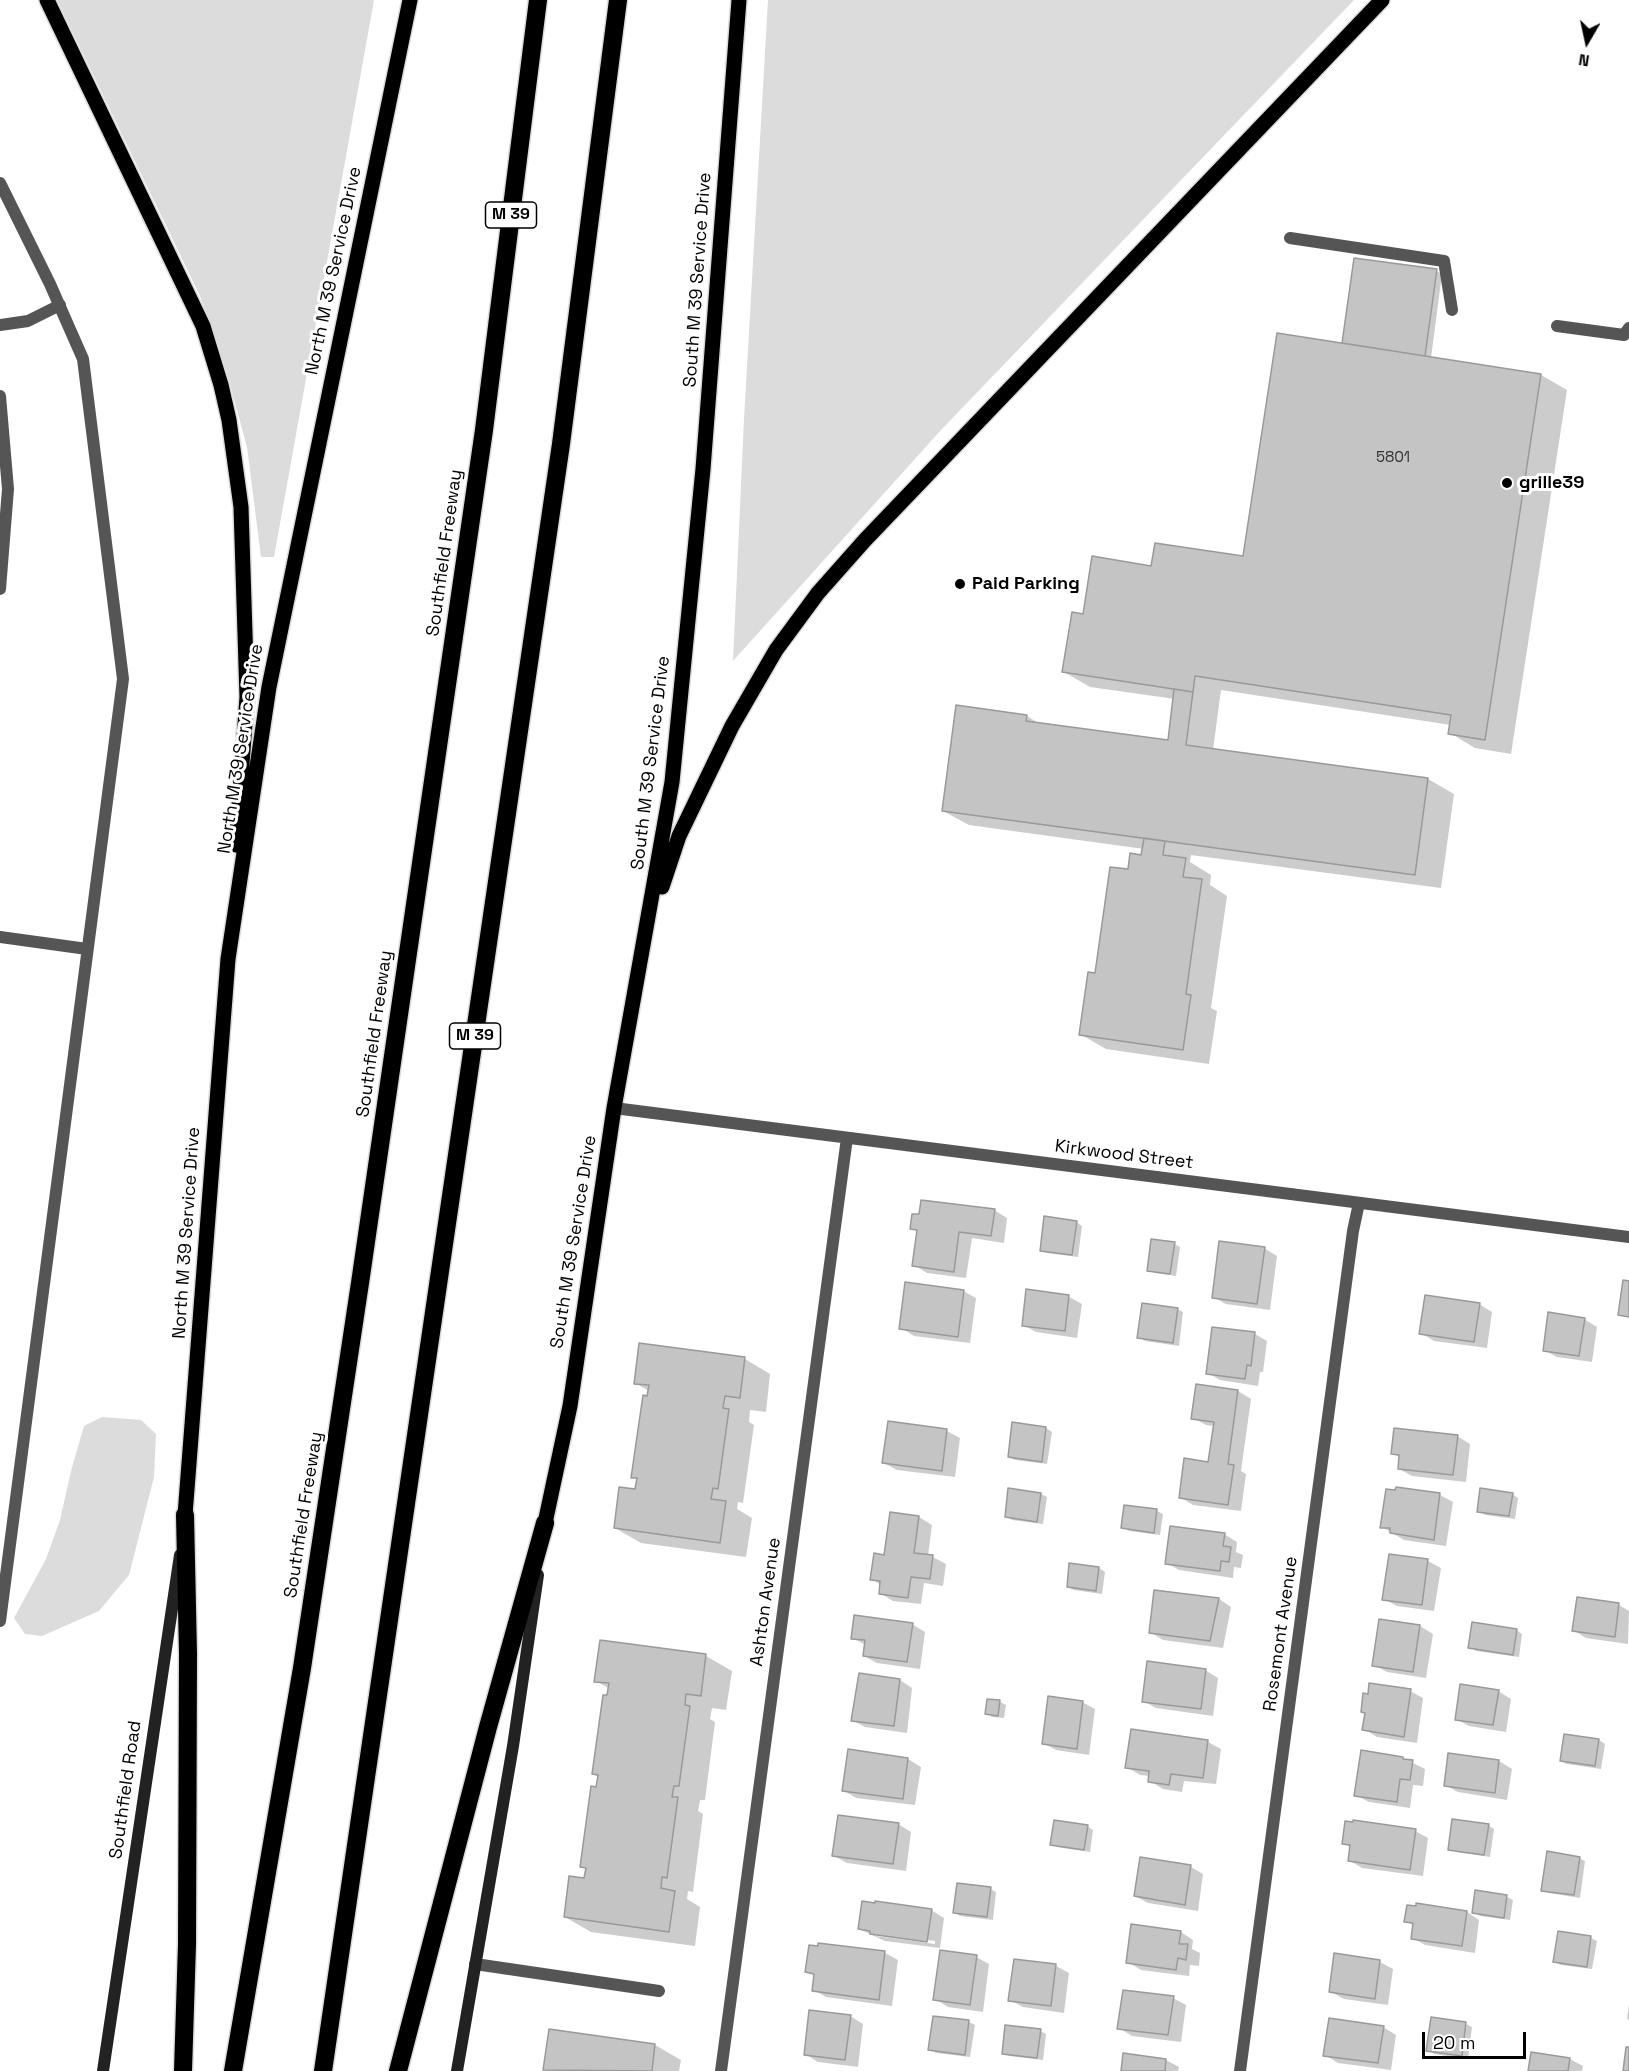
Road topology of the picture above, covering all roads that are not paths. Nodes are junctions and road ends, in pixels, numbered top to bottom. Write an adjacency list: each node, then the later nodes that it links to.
1 (47, 0): 19 (main road)
2 (410, 0): 19 (main road, North M 39 Service Drive)
3 (538, 0): 31 (highway, Southfield Freeway / M 39)
4 (618, 0): 32 (highway, M 39)
5 (739, 0): 16 (main road, South M 39 Service Drive)
6 (1382, 0): 16 (main road)
7 (0, 183): 9 (street)
8 (1290, 238): 10 (street)
9 (60, 305): 11 (street); 18 (street)
10 (1452, 310)
11 (0, 326)
12 (1557, 326): 13 (street)
13 (1629, 328)
14 (0, 396): 15 (street)
15 (0, 589)
16 (647, 930): 20 (main road, South M 39 Service Drive)
17 (0, 938): 18 (street)
18 (87, 949): 26 (street)
19 (228, 959): 24 (main road, North M 39 Service Drive)
20 (614, 1108): 21 (street, Kirkwood Street); 25 (main road, South M 39 Service Drive)
21 (847, 1138): 22 (street, Kirkwood Street); 35 (street, Ashton Avenue)
22 (1359, 1203): 23 (street, Kirkwood Street); 36 (street, Rosemont Avenue)
23 (1629, 1236)
24 (185, 1515): 29 (main road, Southfield Road); 30 (highway)
25 (545, 1523): 27 (main road); 33 (highway)
26 (0, 1621)
27 (475, 1964): 28 (street); 34 (main road)
28 (659, 1991)
29 (103, 2071)
30 (183, 2071)
31 (233, 2071)
32 (322, 2071)
33 (398, 2071)
34 (457, 2071)
35 (721, 2071)
36 (1240, 2071)

